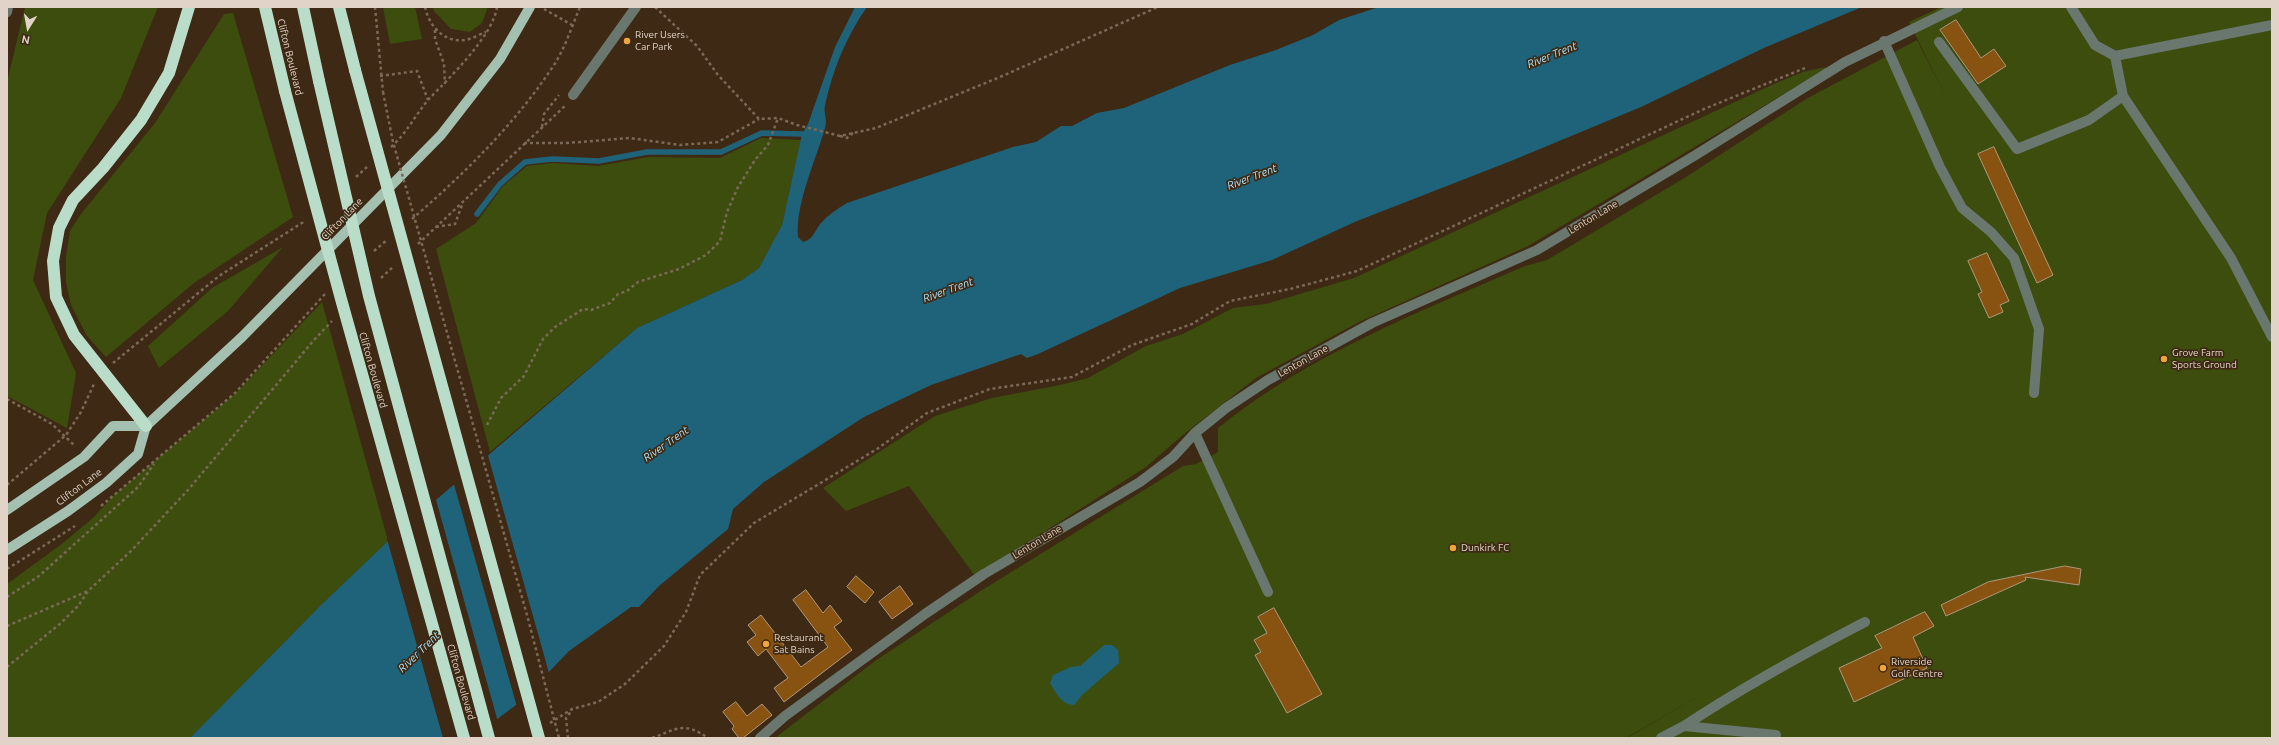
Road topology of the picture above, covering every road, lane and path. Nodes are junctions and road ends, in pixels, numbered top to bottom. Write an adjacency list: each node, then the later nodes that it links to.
1 (8, 7): 17 (street)
2 (189, 7): 46 (highway)
3 (265, 7): 65 (highway, Clifton Boulevard, bridge)
4 (303, 7): 66 (highway, Clifton Boulevard, bridge)
5 (339, 7): 67 (highway, bridge)
6 (375, 7): 26 (path)
7 (424, 7): 20 (path)
8 (497, 7): 21 (path)
9 (530, 7): 50 (main road, Clifton Lane)
10 (540, 7): 18 (path)
11 (580, 7): 18 (path)
12 (636, 7): 28 (street)
13 (655, 7): 33 (path)
14 (1158, 7): 32 (path)
15 (1958, 7): 22 (street, Lenton Lane)
16 (2071, 7): 24 (street)
17 (7, 12)
18 (572, 25): 31 (path)
19 (2272, 25): 24 (street)
20 (435, 29): 21 (path); 27 (path)
21 (487, 32): 27 (path)
22 (1884, 42): 47 (street); 51 (street, Lenton Lane)
23 (1939, 42): 29 (street)
24 (2115, 56): 29 (street)
25 (1811, 66): 69 (path)
26 (380, 76): 30 (path); 68 (path, bridge)
27 (445, 84): 30 (path)
28 (573, 95): 34 (path)
29 (2123, 96): 45 (street)
30 (428, 100): 35 (path)
31 (522, 109)
32 (778, 118): 33 (path); 49 (path)
33 (759, 119): 34 (path)
34 (524, 143): 38 (path)
35 (384, 152)
36 (373, 162): 37 (path)
37 (350, 182)
38 (462, 202): 40 (path); 40 (path)
39 (309, 218): 46 (path)
40 (435, 228): 41 (path)
41 (413, 249)
42 (395, 265): 43 (path)
43 (377, 281)
44 (336, 318): 57 (path)
45 (2272, 337)
46 (103, 372): 50 (highway); 52 (path)
47 (2034, 393)
48 (7, 398): 52 (path)
49 (487, 425)
50 (146, 426): 55 (main road); 56 (main road, Clifton Lane)
51 (1195, 433): 58 (street); 72 (street, Lenton Lane)
52 (66, 435): 54 (path)
53 (155, 463): 59 (path)
54 (7, 485)
55 (7, 510)
56 (7, 548)
57 (88, 591): 61 (path); 62 (path)
58 (1268, 592)
59 (7, 597)
60 (1865, 622): 63 (street)
61 (7, 626)
62 (7, 667)
63 (1684, 726): 64 (street); 73 (street)
64 (1776, 735)
65 (464, 738)
66 (489, 738)
67 (539, 738)
68 (559, 738)
69 (568, 738)
70 (652, 738): 71 (path)
71 (708, 738)
72 (760, 738)
73 (1661, 738)

